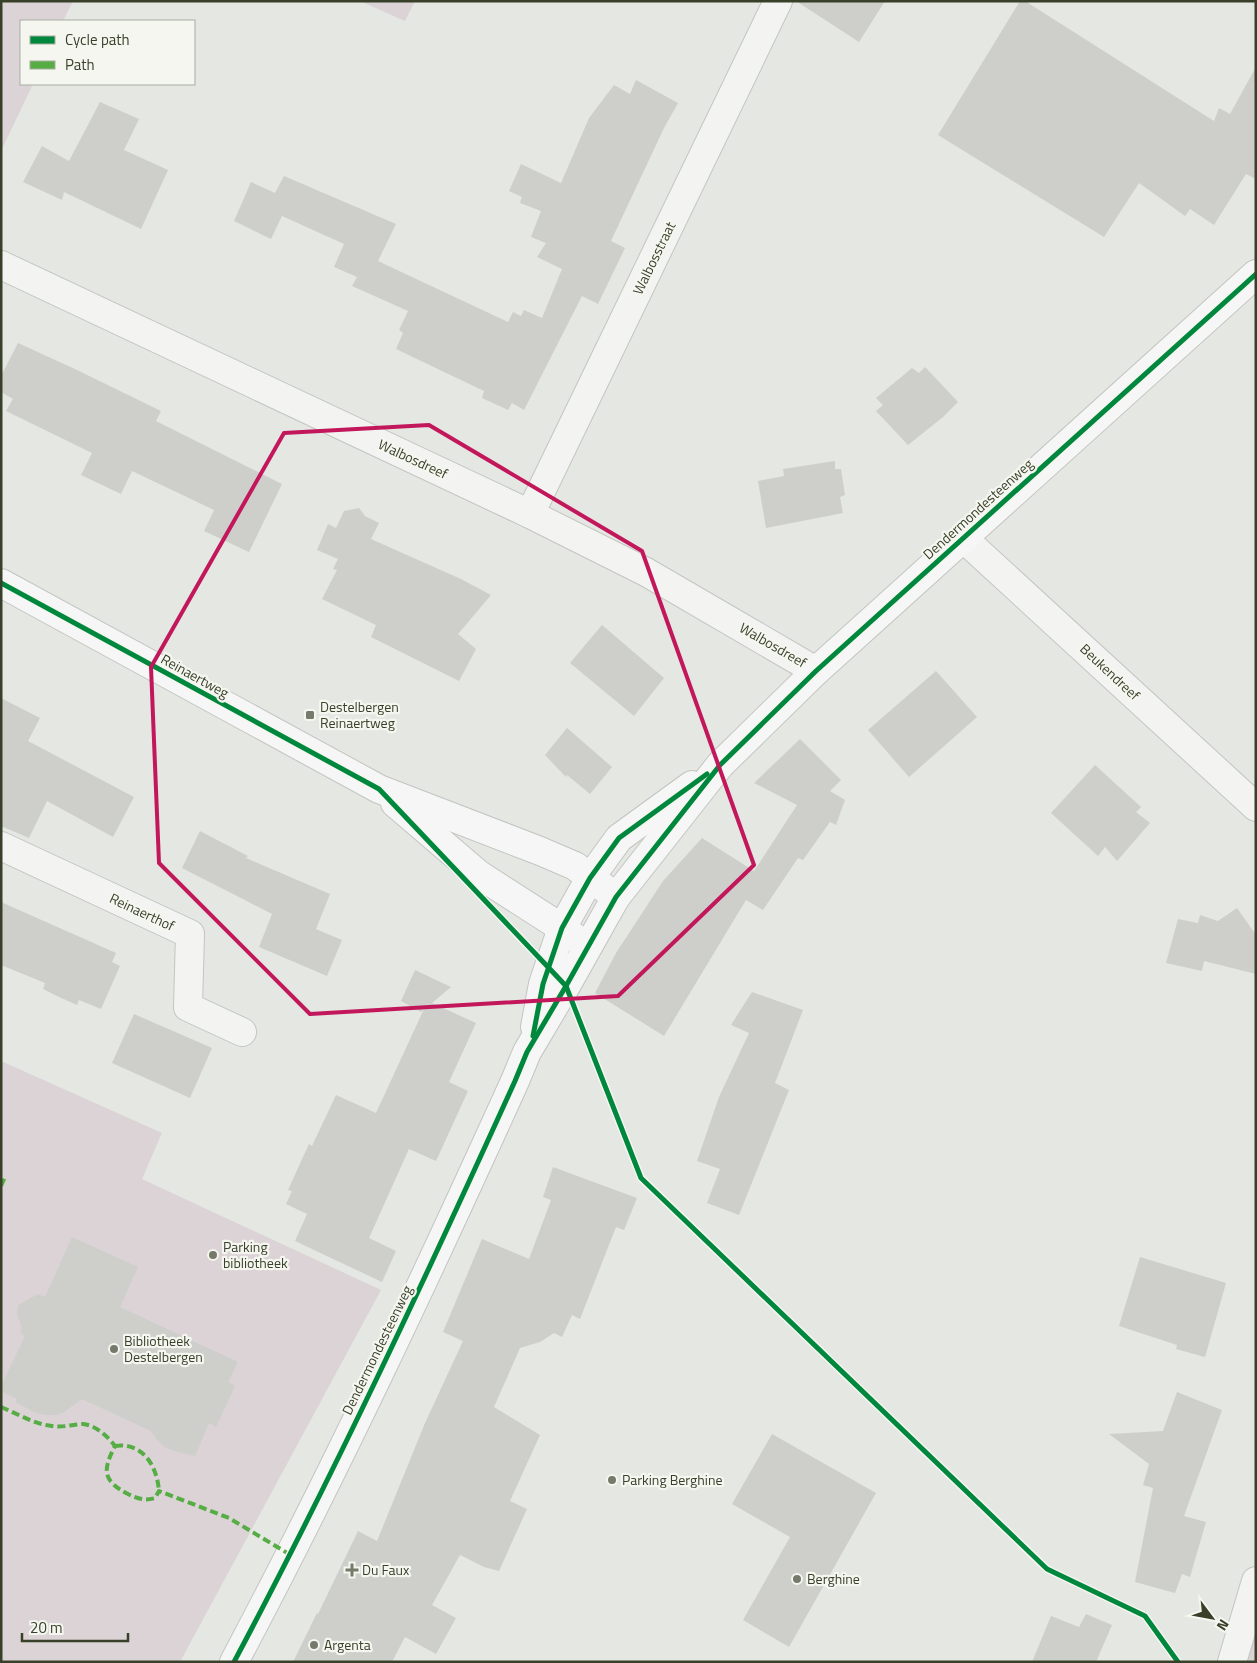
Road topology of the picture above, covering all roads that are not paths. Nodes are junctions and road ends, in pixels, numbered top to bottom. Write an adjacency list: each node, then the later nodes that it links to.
1 (778, 1): 4 (street, Walbosstraat)
2 (1, 265): 4 (street, Walbosdreef)
3 (1256, 274): 5 (main road, Dendermondesteenweg)
4 (530, 514): 7 (street, Walbosdreef)
5 (964, 538): 7 (main road, Dendermondesteenweg); 10 (street, Beukendreef)
6 (1, 582): 9 (main road, Reinaertweg)
7 (816, 671): 8 (main road, Dendermondesteenweg)
8 (720, 765): 12 (main road, Dendermondesteenweg); 13 (main road, Dendermondesteenweg)
9 (379, 789): 12 (main road, Reinaertweg); 14 (main road, Reinaertweg)
10 (1256, 807)
11 (1, 846): 16 (street, Reinaerthof)
12 (590, 878): 13 (main road, Reinaertweg); 14 (main road, Dendermondesteenweg)
13 (616, 897): 15 (main road, Dendermondesteenweg)
14 (562, 928): 15 (main road, Reinaertweg); 17 (main road, Dendermondesteenweg)
15 (587, 947): 17 (main road, Dendermondesteenweg)
16 (242, 1032)
17 (532, 1043): 19 (main road, Dendermondesteenweg)
18 (1256, 1580): 20 (street)
19 (234, 1662)
20 (1232, 1662)

